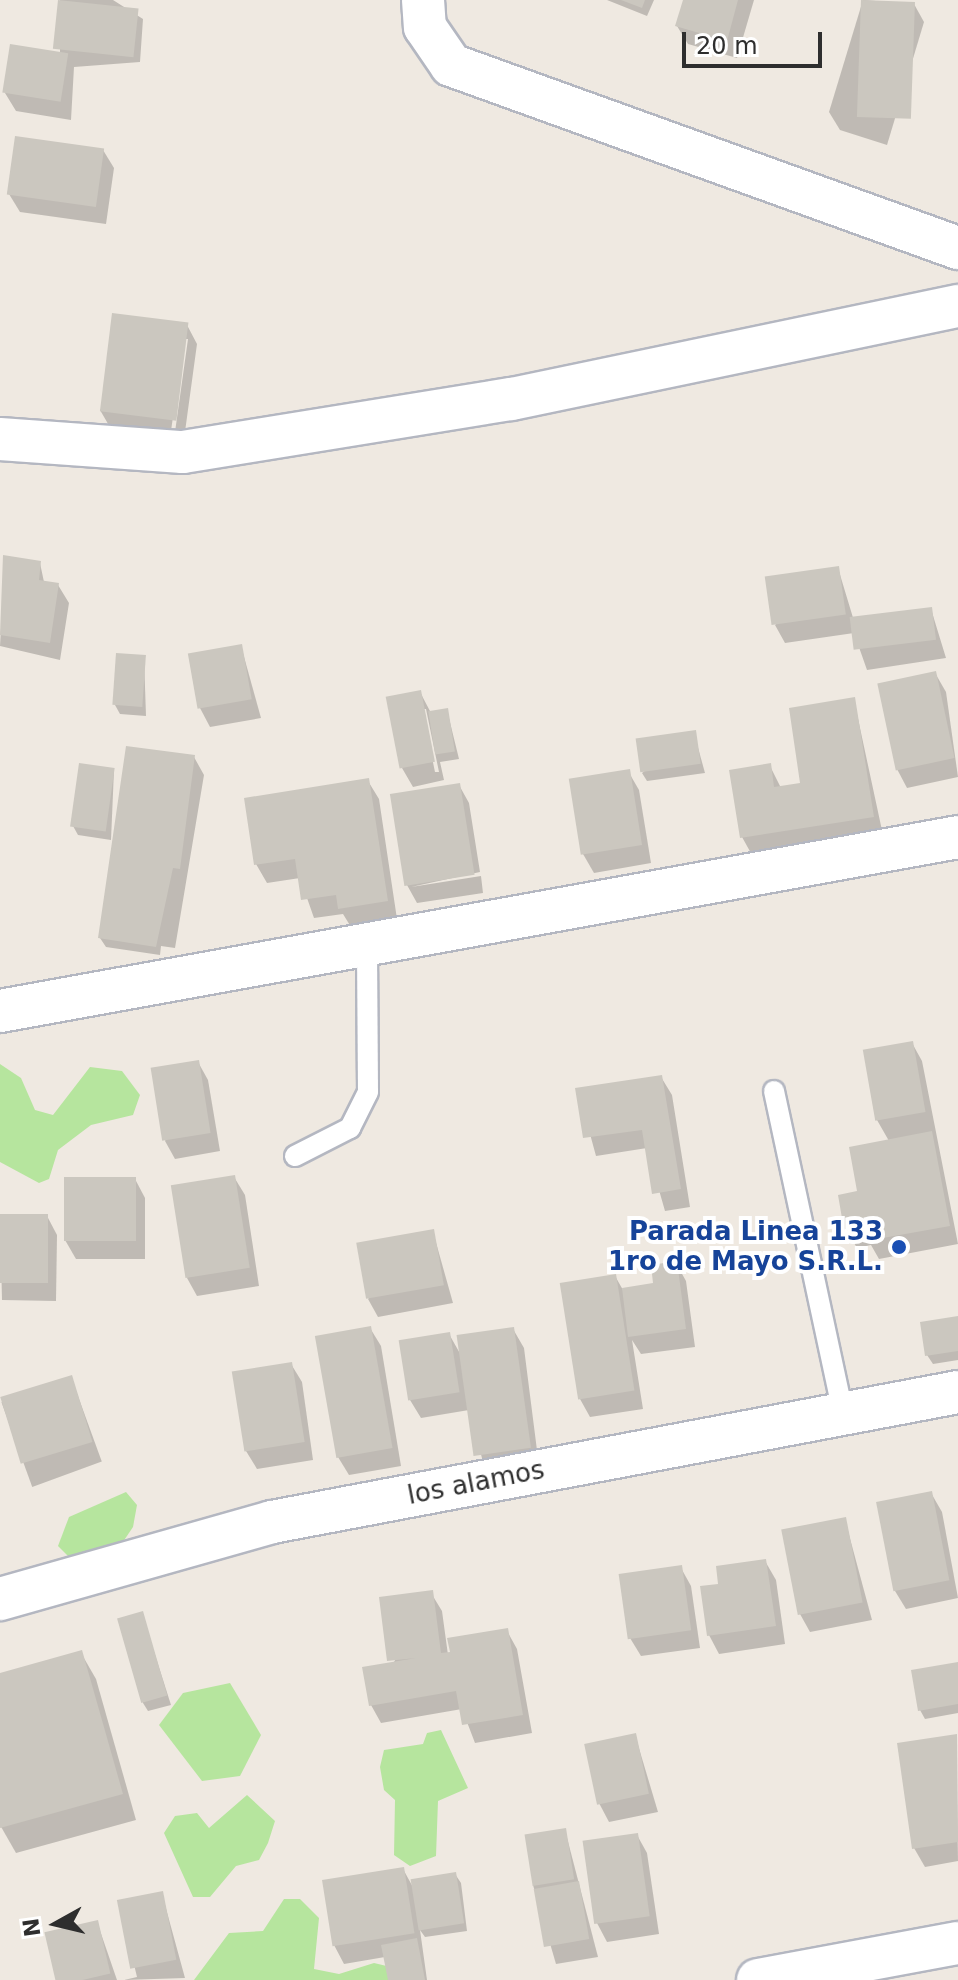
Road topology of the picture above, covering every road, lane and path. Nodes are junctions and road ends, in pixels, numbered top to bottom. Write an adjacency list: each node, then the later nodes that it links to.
1 (423, 0): 2 (street)
2 (958, 248)
3 (958, 306): 4 (street)
4 (0, 439)
5 (958, 837): 6 (street)
6 (367, 946): 7 (street); 9 (lane)
7 (0, 1011)
8 (774, 1091): 11 (lane)
9 (295, 1156)
10 (958, 1392): 11 (street, los alamos)
11 (843, 1414): 12 (street, los alamos)
12 (0, 1599)
13 (958, 1943): 14 (street)
14 (758, 1980)

